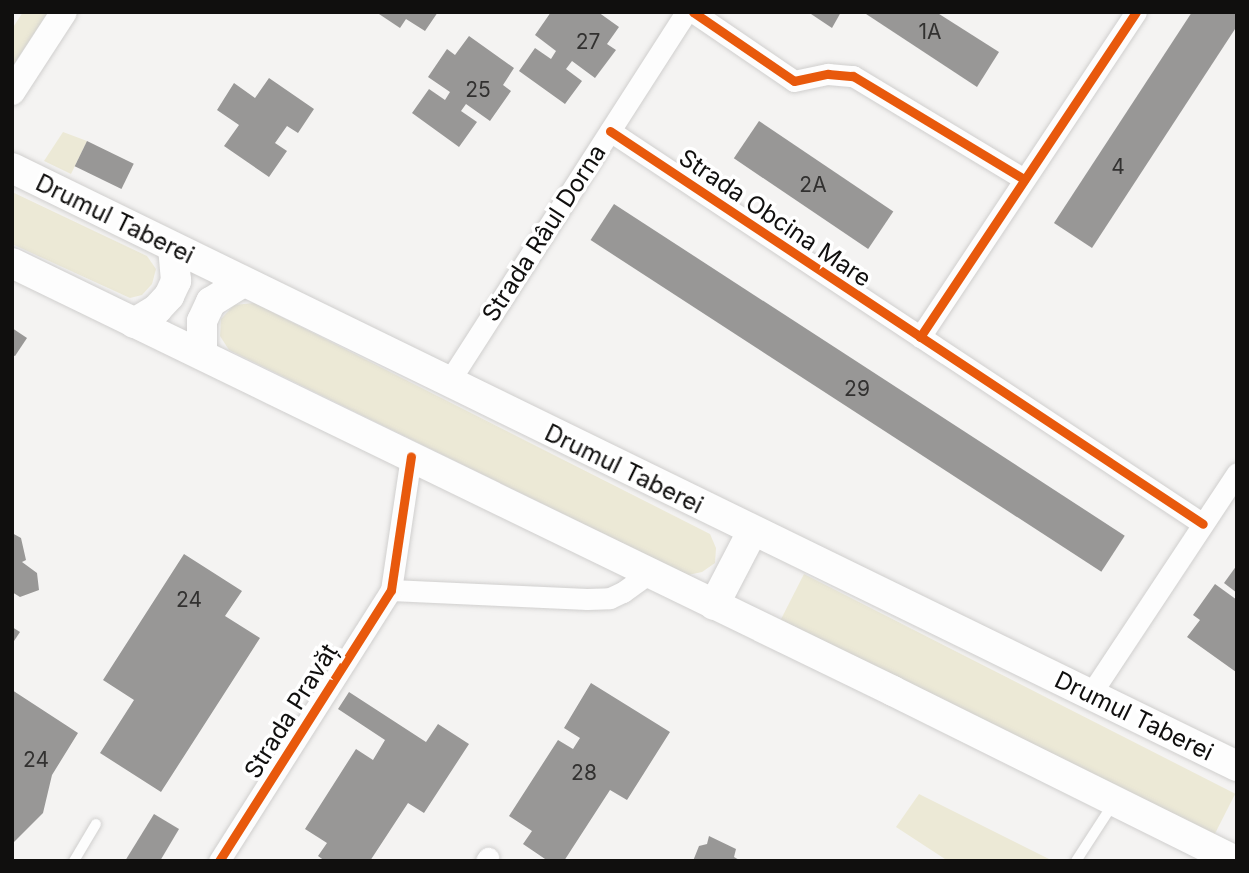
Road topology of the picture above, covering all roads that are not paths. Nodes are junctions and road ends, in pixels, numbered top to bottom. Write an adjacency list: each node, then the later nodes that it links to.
1 (64, 12): 5 (street)
2 (686, 12): 6 (street, Strada Râul Dorna)
3 (693, 12): 8 (street)
4 (1136, 12): 8 (street)
5 (12, 92)
6 (610, 131): 13 (street, Strada Obcina Mare); 15 (street, Strada Râul Dorna)
7 (12, 168): 9 (main road, Drumul Taberei)
8 (1024, 179): 13 (street)
9 (173, 248): 11 (main road, Drumul Taberei); 12 (main road)
10 (12, 263): 12 (main road)
11 (243, 282): 14 (main road); 15 (main road, Drumul Taberei)
12 (134, 323): 14 (main road)
13 (920, 337): 18 (street, Strada Obcina Mare)
14 (202, 354): 16 (main road)
15 (448, 383): 19 (main road, Drumul Taberei)
16 (411, 456): 20 (main road); 21 (street)
17 (1237, 473): 18 (street)
18 (1203, 524): 23 (street)
19 (752, 532): 22 (main road); 23 (main road, Drumul Taberei)
20 (649, 573): 21 (street); 22 (main road)
21 (391, 590): 27 (street, Strada Pravăț)
22 (714, 605): 25 (main road)
23 (1090, 695): 24 (main road, Drumul Taberei)
24 (1237, 766)
25 (1115, 802): 29 (lane); 30 (main road)
26 (96, 824): 28 (lane)
27 (227, 858)
28 (74, 861)
29 (1076, 861)
30 (1235, 861)

